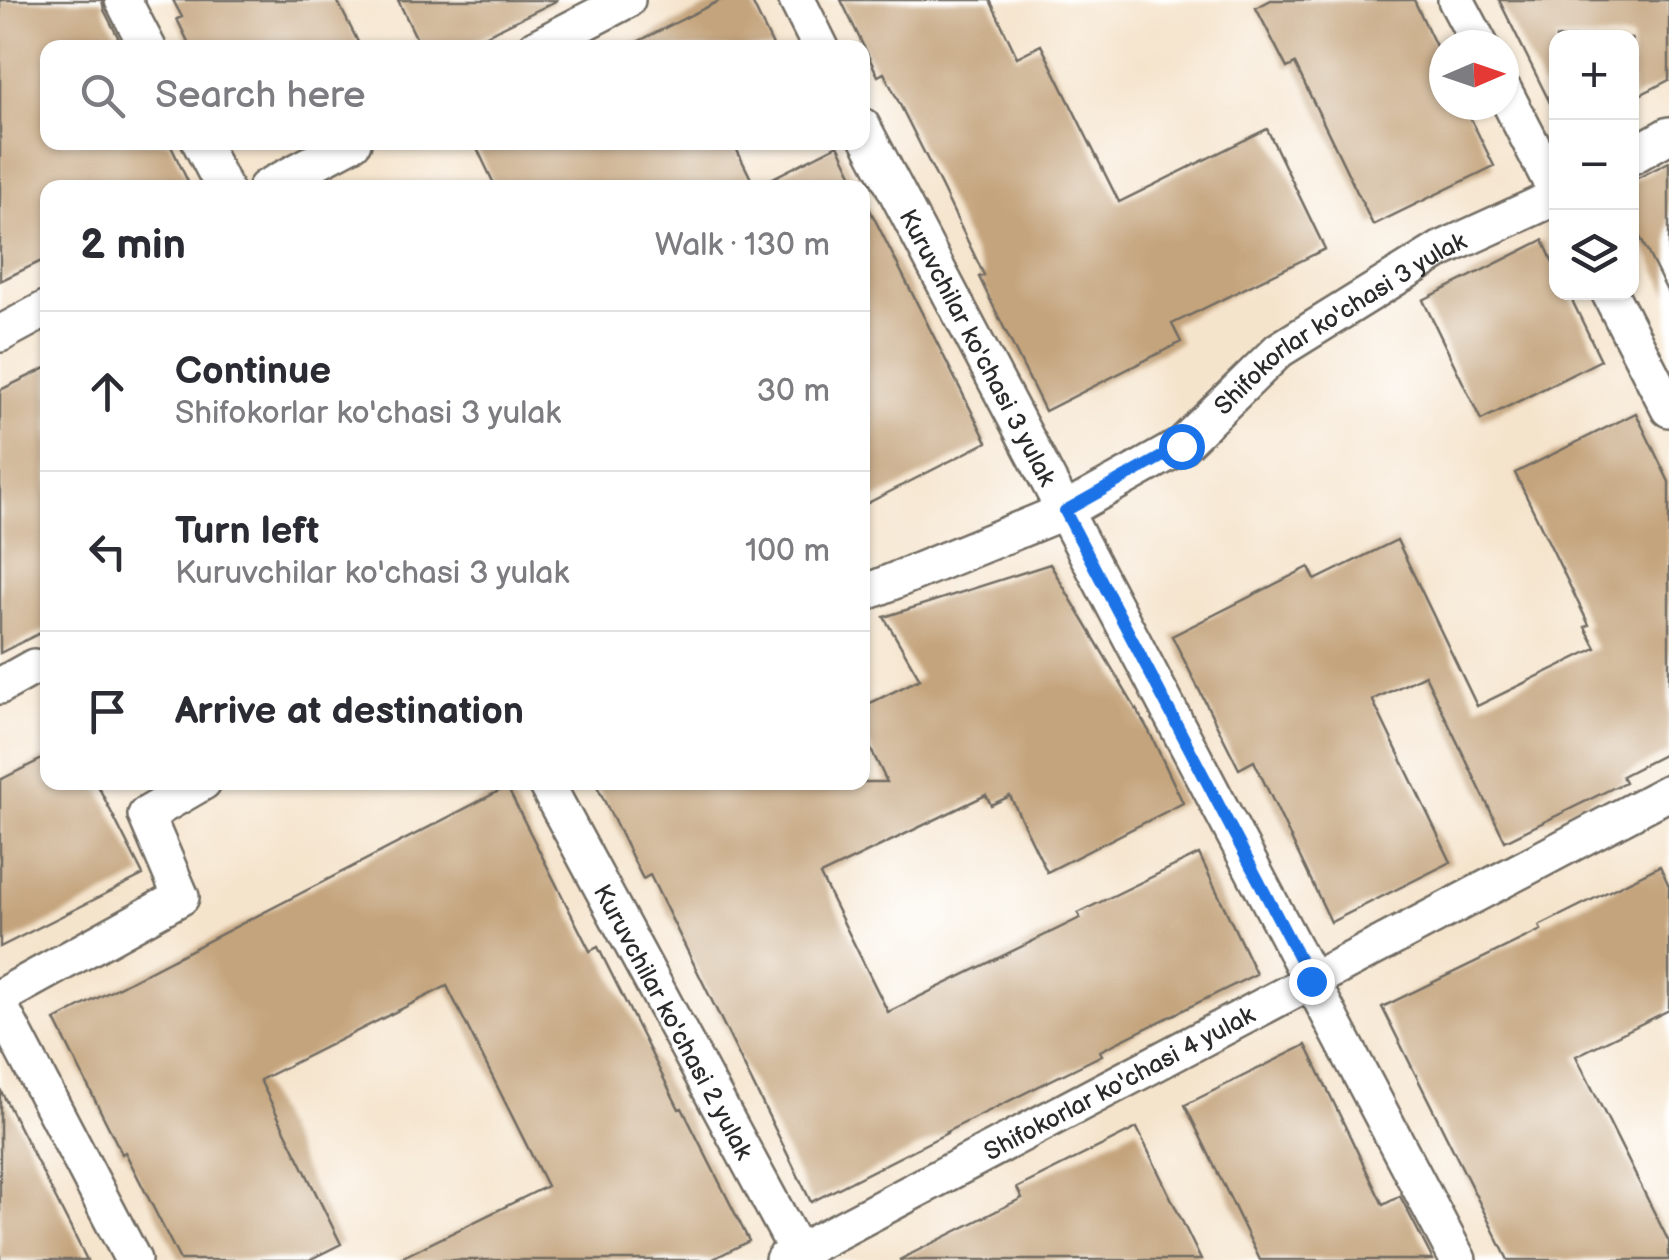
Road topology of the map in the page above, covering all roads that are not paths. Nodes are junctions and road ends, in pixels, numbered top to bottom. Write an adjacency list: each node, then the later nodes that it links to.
1 (123, 0): 6 (street)
2 (627, 0): 7 (street)
3 (796, 0): 8 (street)
4 (1456, 0): 5 (street)
5 (1472, 30)
6 (144, 40)
7 (551, 40)
8 (818, 40)
9 (1519, 120): 17 (street)
10 (1669, 135): 14 (street)
11 (870, 141): 23 (street, Kuruvchilar ko'chasi 3 yulak)
12 (204, 150): 15 (street)
13 (338, 150): 16 (street)
14 (1639, 152)
15 (220, 180)
16 (281, 180)
17 (1549, 180)
18 (1549, 197): 23 (street, Shifokorlar ko'chasi 3 yulak)
19 (1613, 300): 22 (street)
20 (40, 312): 21 (street)
21 (0, 334)
22 (1669, 408)
23 (1065, 511): 24 (street, Shifokorlar ko'chasi 3 yulak); 30 (street, Kuruvchilar ko'chasi 3 yulak)
24 (870, 591)
25 (34, 667): 26 (street)
26 (0, 686)
27 (189, 790): 31 (street)
28 (549, 790): 33 (street, Kuruvchilar ko'chasi 2 yulak)
29 (1669, 792): 30 (street, Shifokorlar ko'chasi 4 yulak)
30 (1311, 981): 33 (street, Shifokorlar ko'chasi 4 yulak); 35 (street, Kuruvchilar ko'chasi 3 yulak)
31 (0, 997)
32 (0, 1006): 34 (street)
33 (794, 1257)
34 (133, 1260)
35 (1458, 1260)

